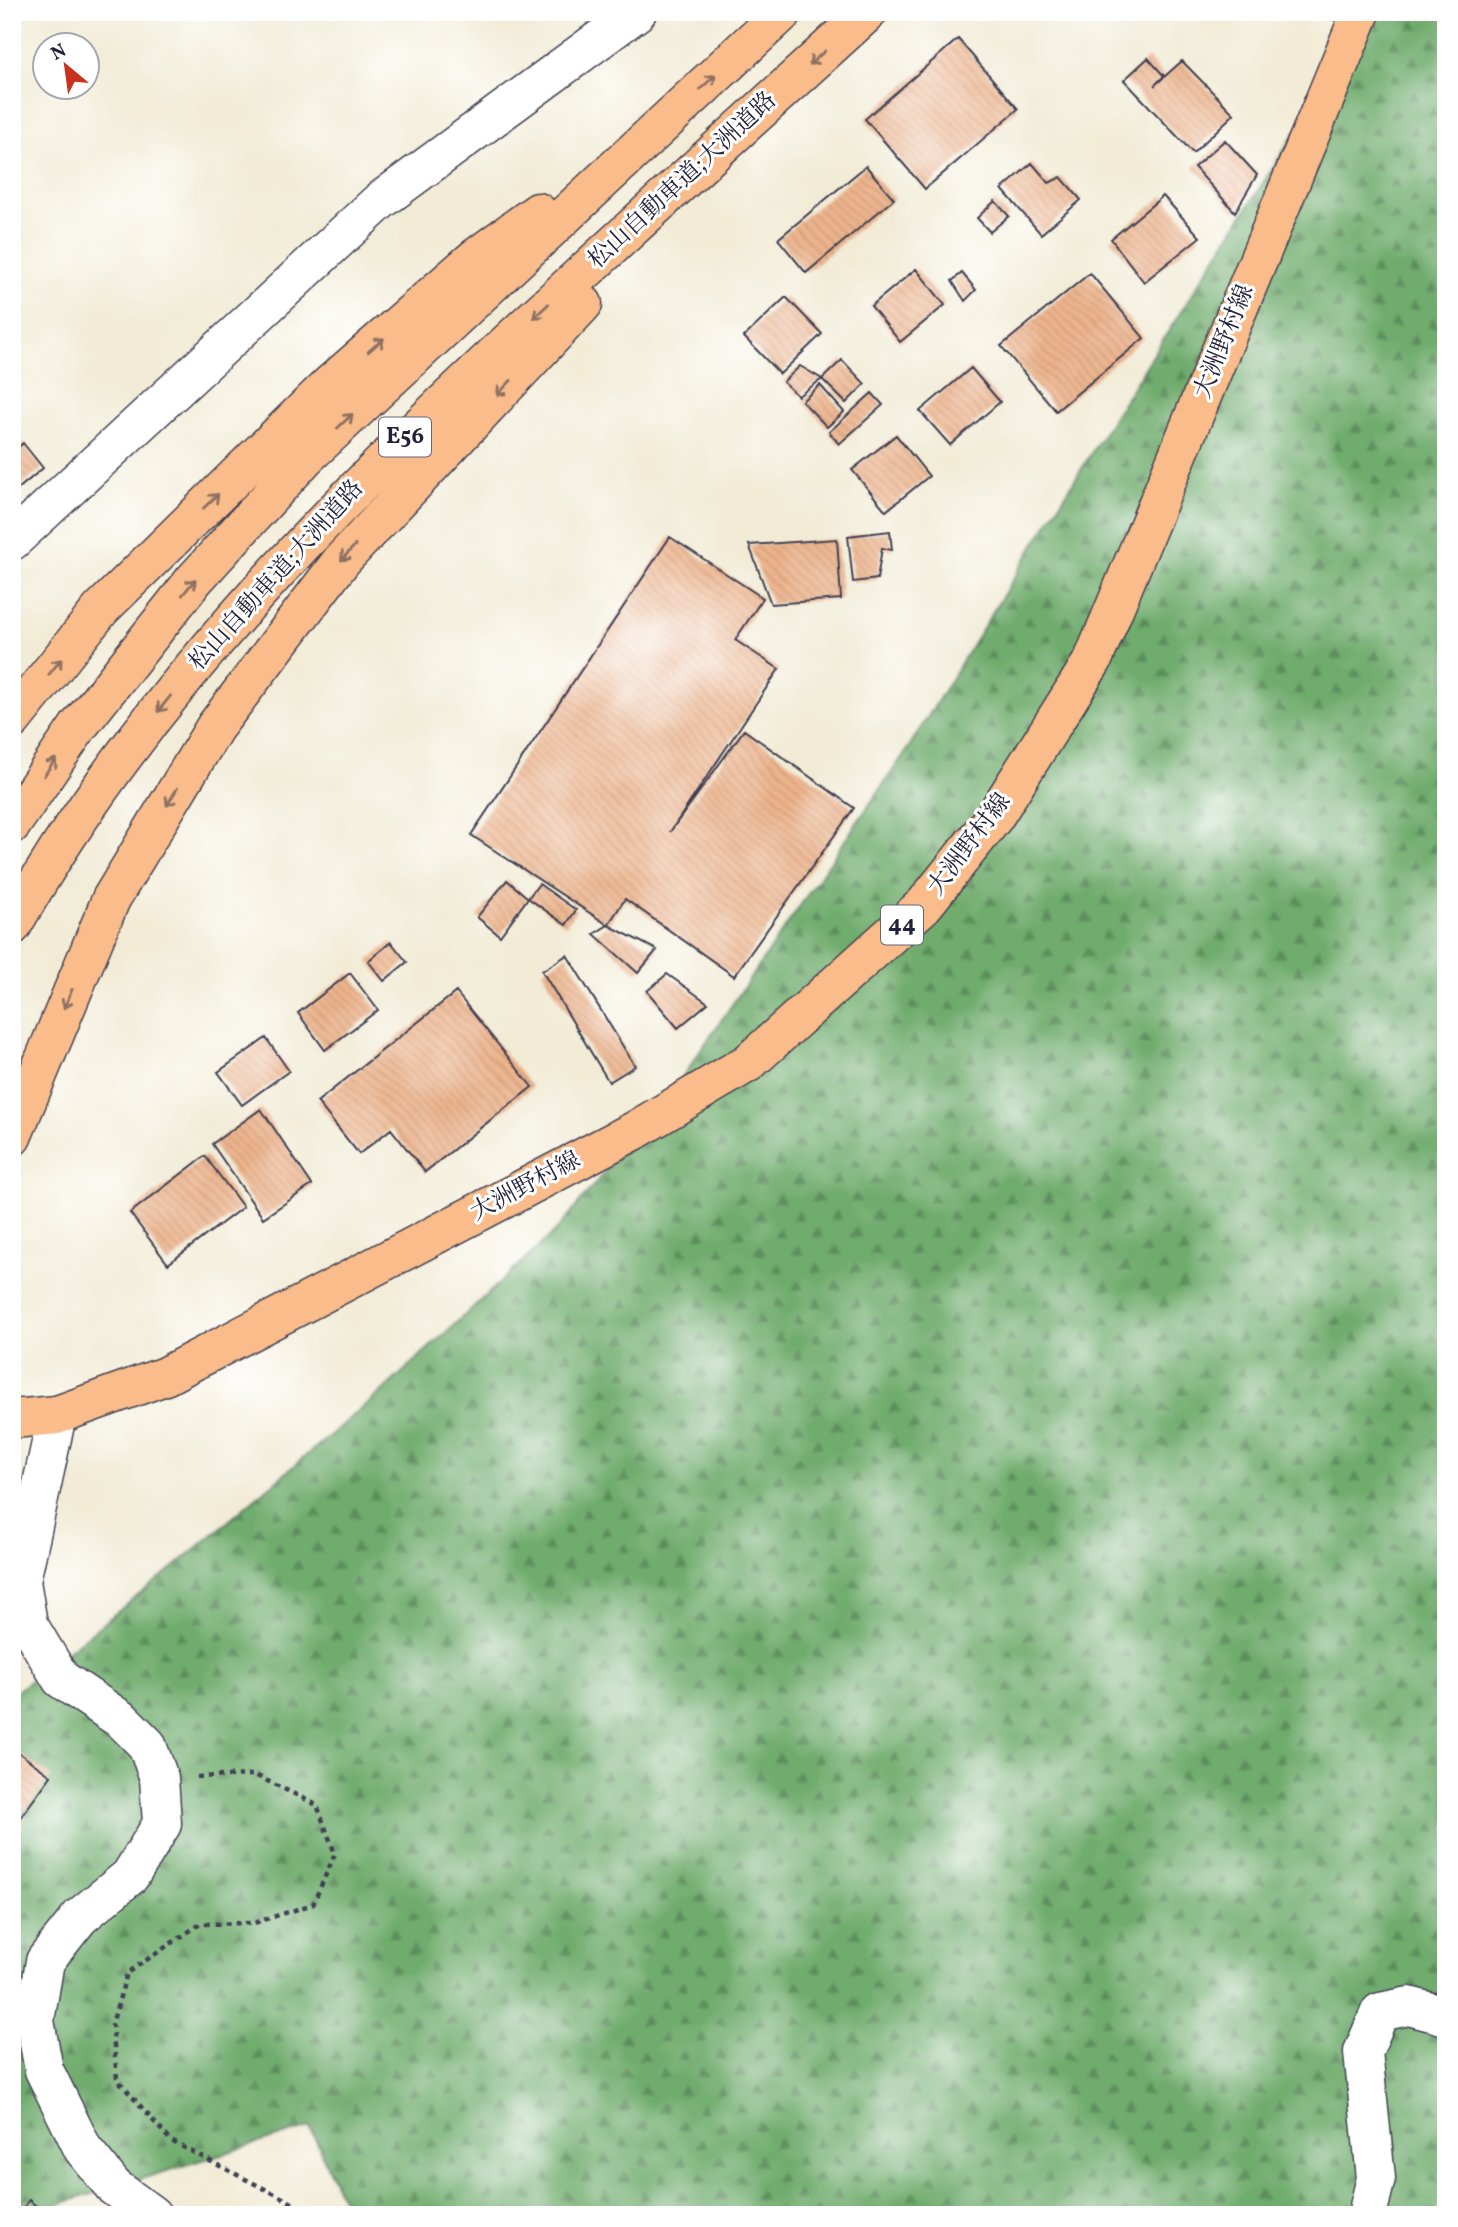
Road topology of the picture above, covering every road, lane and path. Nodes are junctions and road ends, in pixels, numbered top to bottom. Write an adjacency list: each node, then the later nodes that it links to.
1 (637, 12): 7 (street)
2 (783, 12): 5 (main road, E56, one-way to 2)
3 (868, 12): 6 (main road, 松山自動車道;大洲道路 / E56, one-way to 6)
4 (1361, 12): 12 (main road, 大洲野村線 / 44)
5 (675, 113): 8 (main road, one-way to 5); 9 (main road, E56, one-way to 5)
6 (730, 137): 10 (main road, 松山自動車道;大洲道路 / E56, one-way to 10); 11 (main road, one-way to 11)
7 (12, 541)
8 (12, 720)
9 (12, 824)
10 (12, 926)
11 (12, 1137)
12 (57, 1415): 13 (main road, 大洲野村線 / 44); 14 (street)
13 (12, 1419)
14 (159, 1778): 16 (street); 17 (path)
15 (1446, 2016): 18 (street)
16 (152, 2215)
17 (316, 2215)
18 (1367, 2215)

